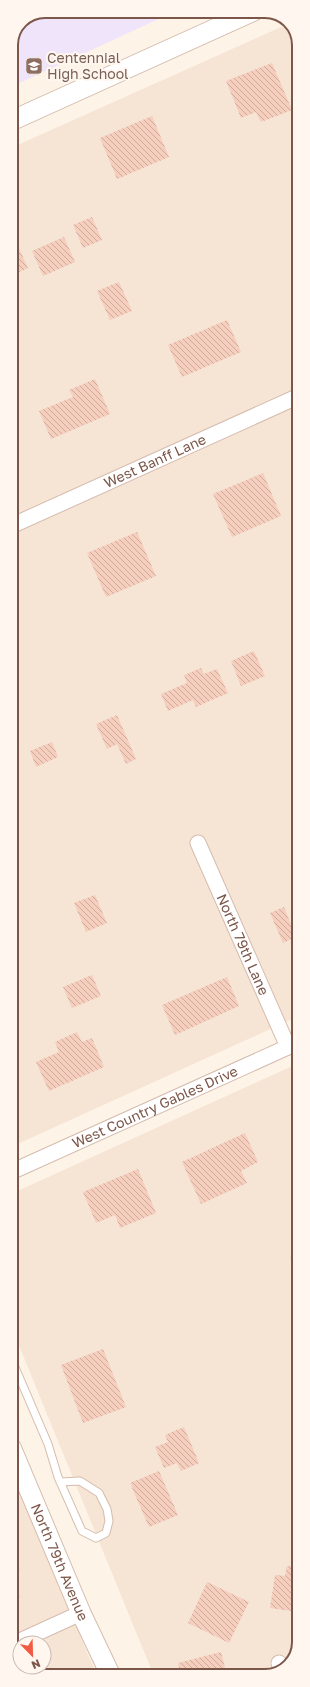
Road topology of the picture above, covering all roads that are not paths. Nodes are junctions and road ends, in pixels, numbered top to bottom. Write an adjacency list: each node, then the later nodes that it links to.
1 (239, 18): 2 (street)
2 (18, 118)
3 (292, 399): 4 (street, West Banff Lane)
4 (18, 523)
5 (198, 843): 6 (street, North 79th Lane)
6 (292, 1042)
7 (292, 1044): 8 (street, West Country Gables Drive)
8 (18, 1169)
9 (18, 1374): 11 (lane)
10 (18, 1464): 12 (street, North 79th Avenue)
11 (60, 1482): 11 (lane)
12 (81, 1613): 13 (street); 14 (street, North 79th Avenue)
13 (18, 1642)
14 (108, 1669)

